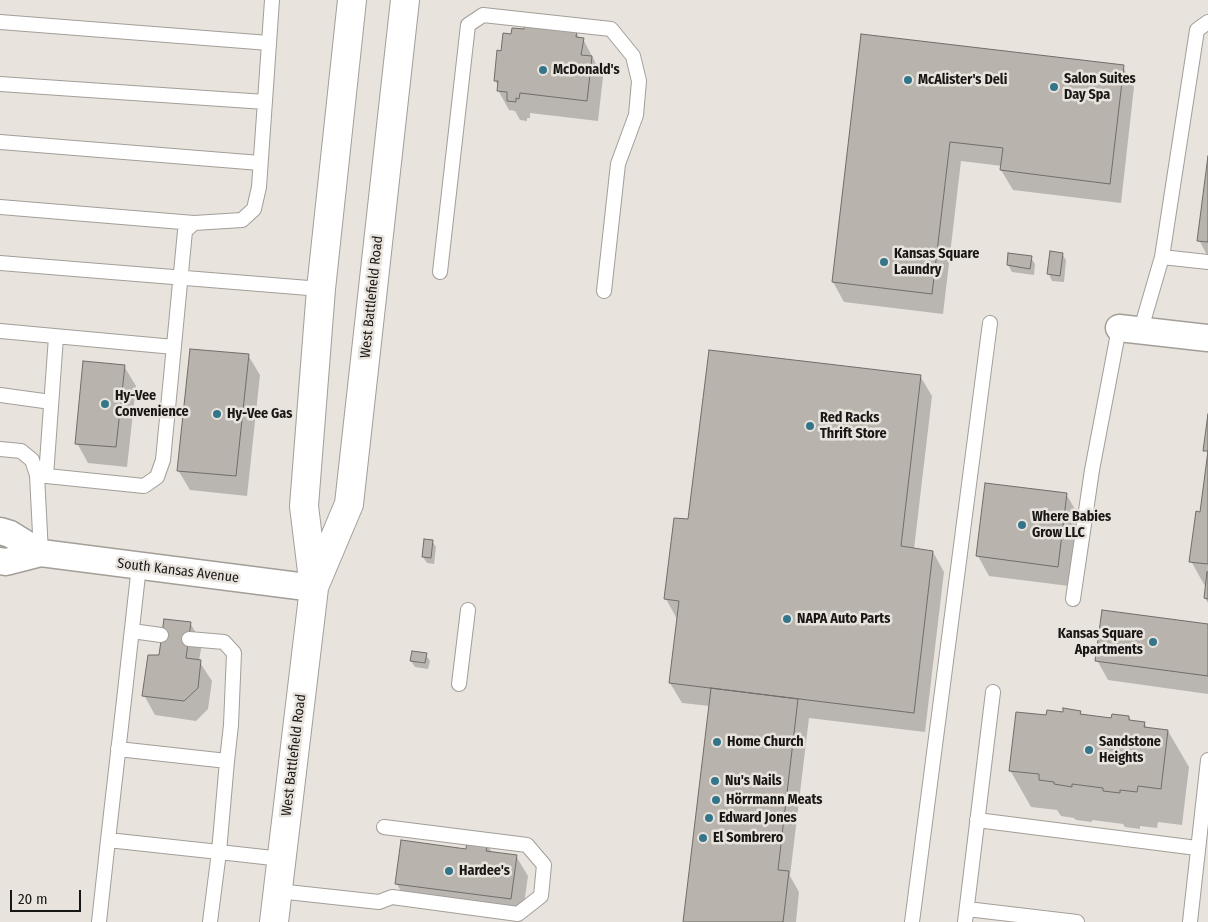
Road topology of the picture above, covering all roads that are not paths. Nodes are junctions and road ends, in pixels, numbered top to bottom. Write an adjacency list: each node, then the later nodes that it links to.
1 (272, 0): 7 (lane)
2 (352, 0): 20 (main road, West Battlefield Road)
3 (405, 0): 10 (main road, West Battlefield Road)
4 (417, 0): 10 (main road)
5 (0, 22): 7 (lane)
6 (1208, 22): 15 (lane)
7 (269, 44): 9 (lane)
8 (0, 84): 9 (lane)
9 (265, 102): 12 (lane)
10 (391, 122): 36 (main road, West Battlefield Road)
11 (0, 142): 12 (lane)
12 (260, 163): 14 (lane)
13 (0, 208): 14 (lane)
14 (194, 223): 19 (lane)
15 (1162, 257): 16 (lane); 23 (lane)
16 (1208, 262)
17 (0, 263): 19 (lane)
18 (440, 272): 21 (lane)
19 (180, 278): 20 (lane); 27 (lane)
20 (322, 289): 36 (main road, West Battlefield Road)
21 (604, 291)
22 (990, 323): 58 (lane)
23 (1130, 328): 26 (street); 37 (lane)
24 (0, 332): 25 (lane)
25 (56, 336): 27 (lane); 29 (lane)
26 (1208, 338)
27 (174, 347): 31 (lane)
28 (0, 395): 29 (lane)
29 (51, 402): 31 (lane)
30 (0, 449): 31 (lane)
31 (42, 475): 33 (lane)
32 (0, 531): 33 (street, South Kansas Avenue)
33 (42, 553): 34 (street, South Kansas Avenue); 35 (street, South Kansas Avenue)
34 (0, 562)
35 (140, 566): 36 (street, South Kansas Avenue); 39 (lane)
36 (314, 588): 52 (main road, West Battlefield Road)
37 (1073, 599)
38 (468, 610): 42 (lane)
39 (132, 631): 40 (lane); 44 (lane)
40 (161, 635)
41 (189, 639): 46 (lane)
42 (459, 684)
43 (993, 692): 47 (lane)
44 (118, 750): 46 (lane); 49 (lane)
45 (1208, 760): 50 (lane)
46 (227, 761): 51 (lane)
47 (977, 820): 50 (lane); 54 (lane)
48 (384, 827): 53 (lane)
49 (108, 840): 51 (lane); 55 (lane)
50 (1198, 848): 60 (lane)
51 (218, 852): 52 (lane); 56 (lane)
52 (282, 859): 53 (main road, West Battlefield Road)
53 (278, 891): 57 (main road, West Battlefield Road)
54 (966, 915): 59 (lane)
55 (99, 922)
56 (210, 922)
57 (274, 922)
58 (912, 922)
59 (1077, 922)
60 (1190, 922)

